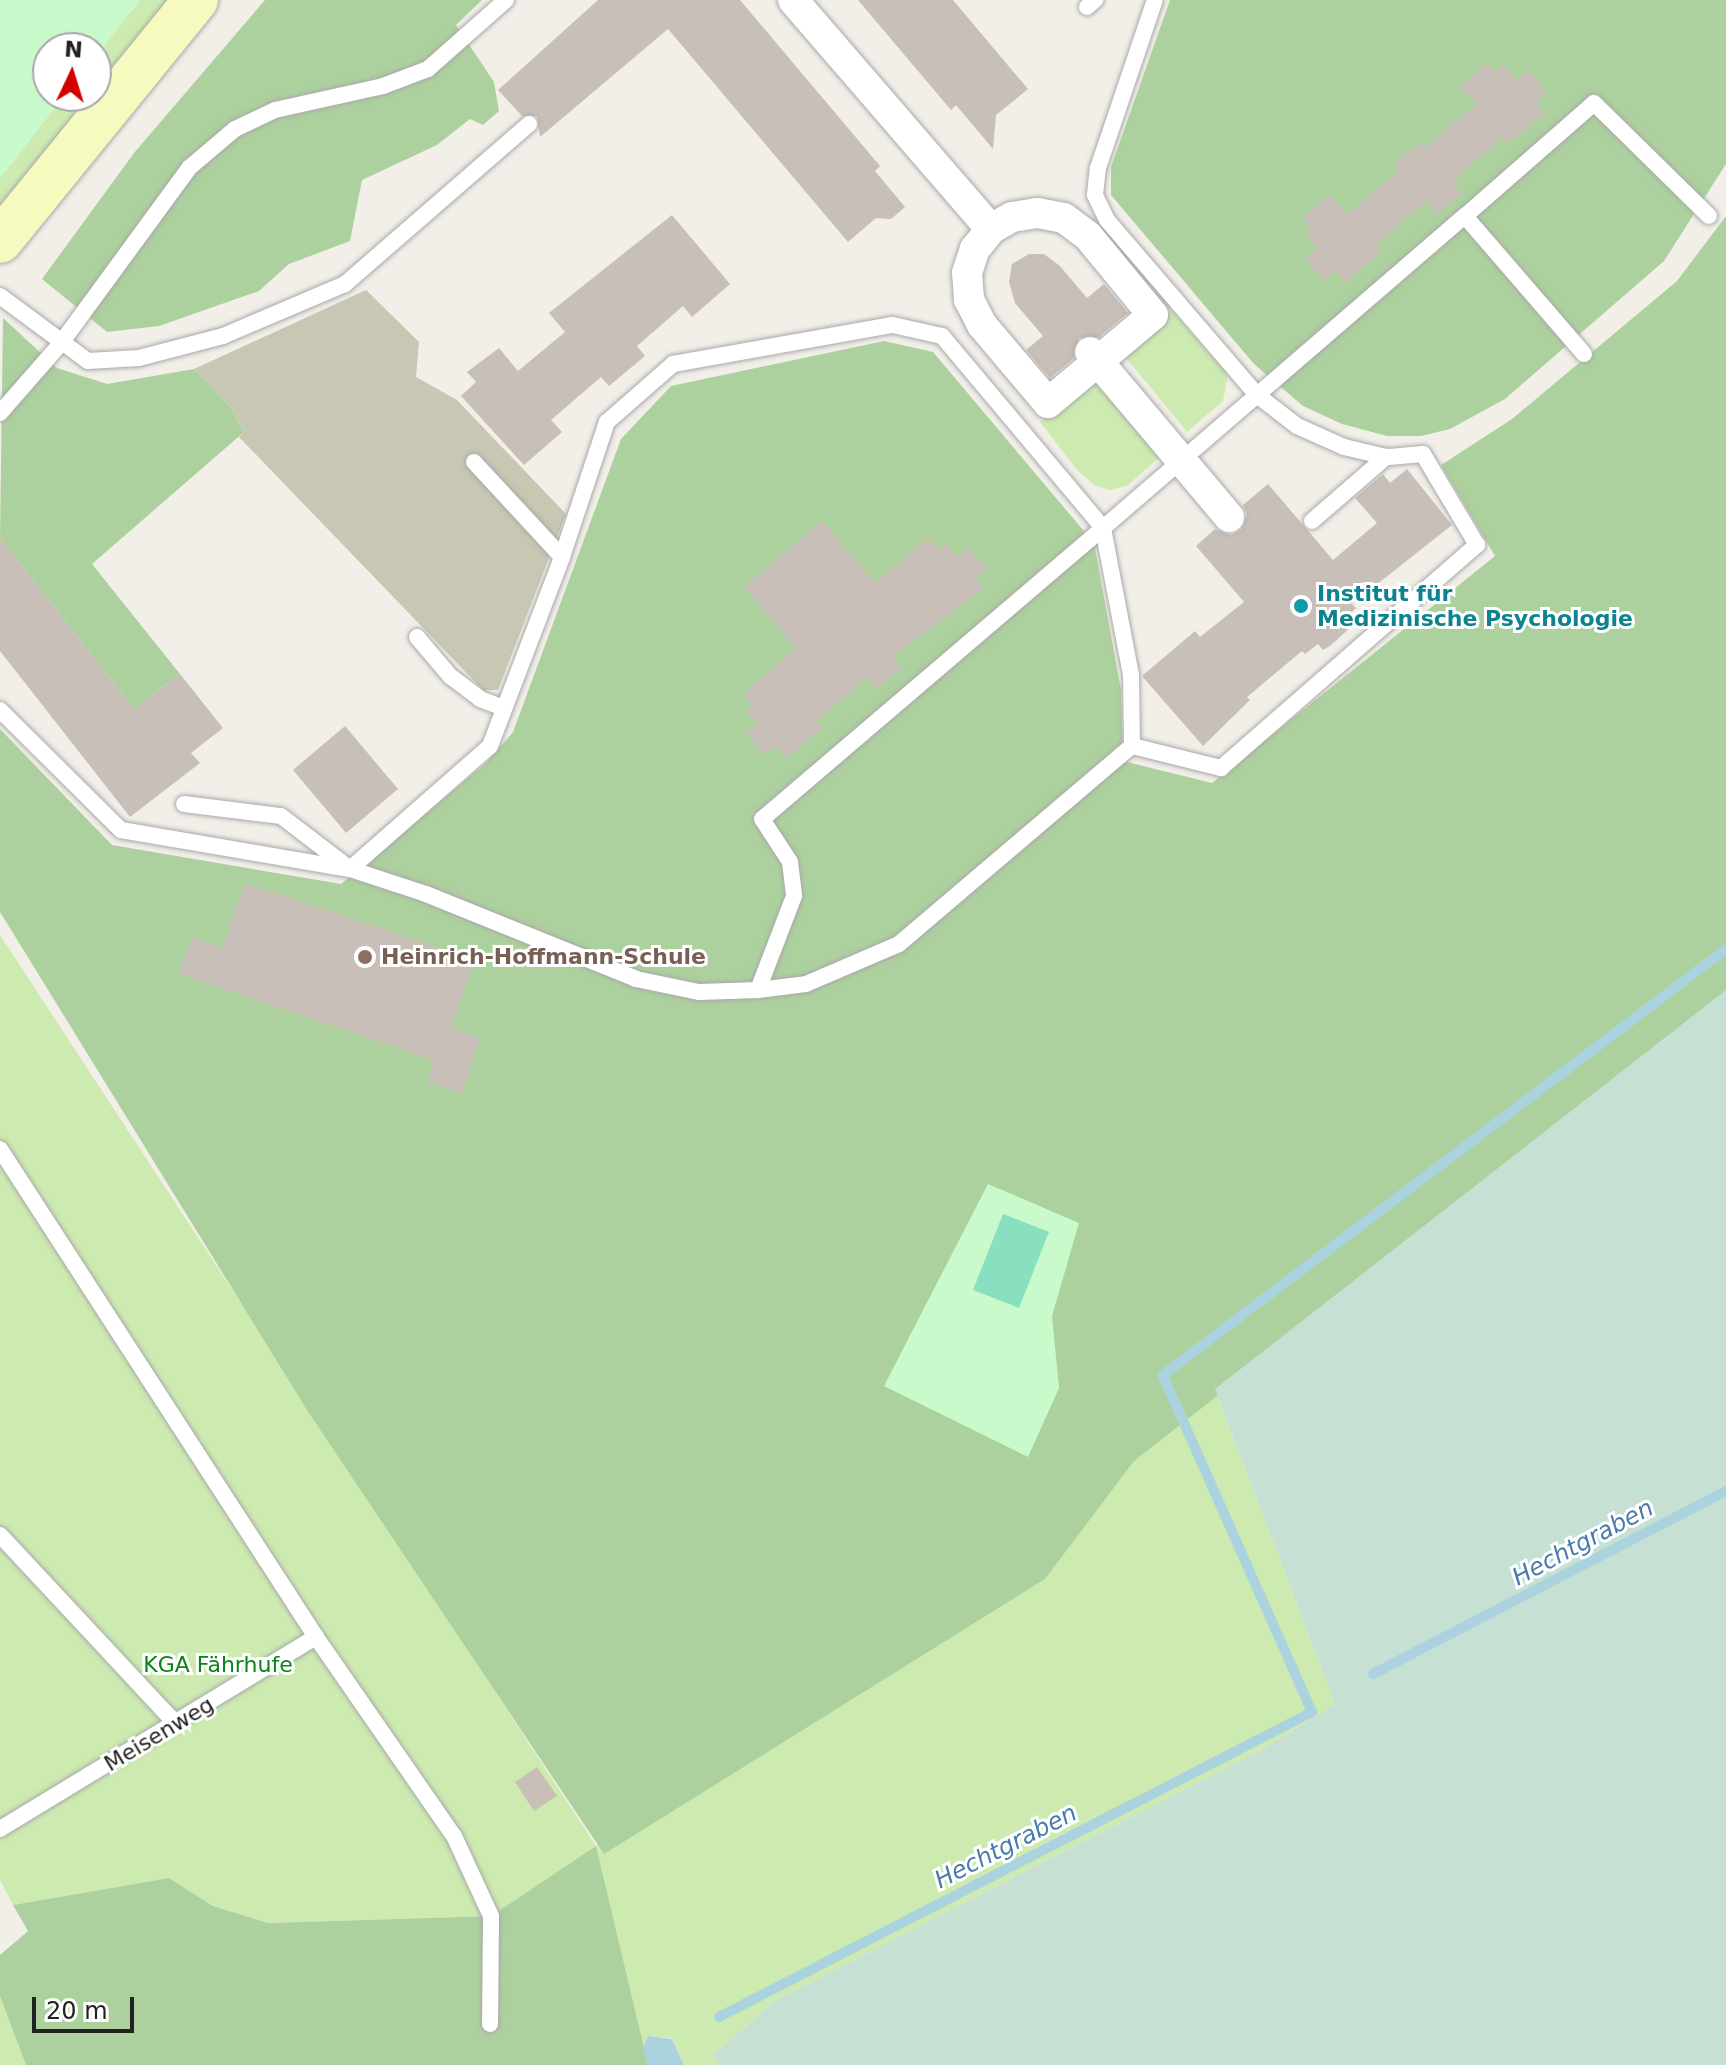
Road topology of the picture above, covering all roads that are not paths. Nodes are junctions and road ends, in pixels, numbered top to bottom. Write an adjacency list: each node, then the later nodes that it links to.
1 (196, 0): 9 (street)
2 (506, 0): 11 (lane)
3 (793, 0): 8 (street)
4 (1155, 0): 14 (lane)
5 (529, 124): 11 (lane)
6 (1465, 216): 7 (lane); 12 (lane); 14 (lane)
7 (1709, 216)
8 (991, 229): 13 (street); 13 (street)
9 (0, 241)
10 (0, 296): 11 (lane)
11 (61, 343): 15 (lane)
12 (1584, 354)
13 (1094, 358): 17 (street)
14 (1257, 395): 16 (lane); 17 (lane)
15 (0, 413)
16 (1386, 457): 20 (lane); 26 (lane)
17 (1180, 459): 19 (street); 21 (lane)
18 (474, 462): 22 (lane)
19 (1229, 517)
20 (1312, 521)
21 (1103, 528): 22 (lane); 26 (lane); 29 (lane)
22 (562, 557): 24 (lane)
23 (417, 637): 24 (lane)
24 (504, 708): 28 (lane)
25 (0, 710): 28 (lane)
26 (1132, 746): 29 (lane)
27 (184, 804): 28 (lane)
28 (350, 869): 29 (lane)
29 (758, 990)
30 (2, 1158): 32 (lane)
31 (0, 1535): 33 (lane)
32 (316, 1637): 33 (lane, Meisenweg); 35 (lane)
33 (176, 1724): 34 (lane, Meisenweg)
34 (0, 1829)
35 (490, 2024)

